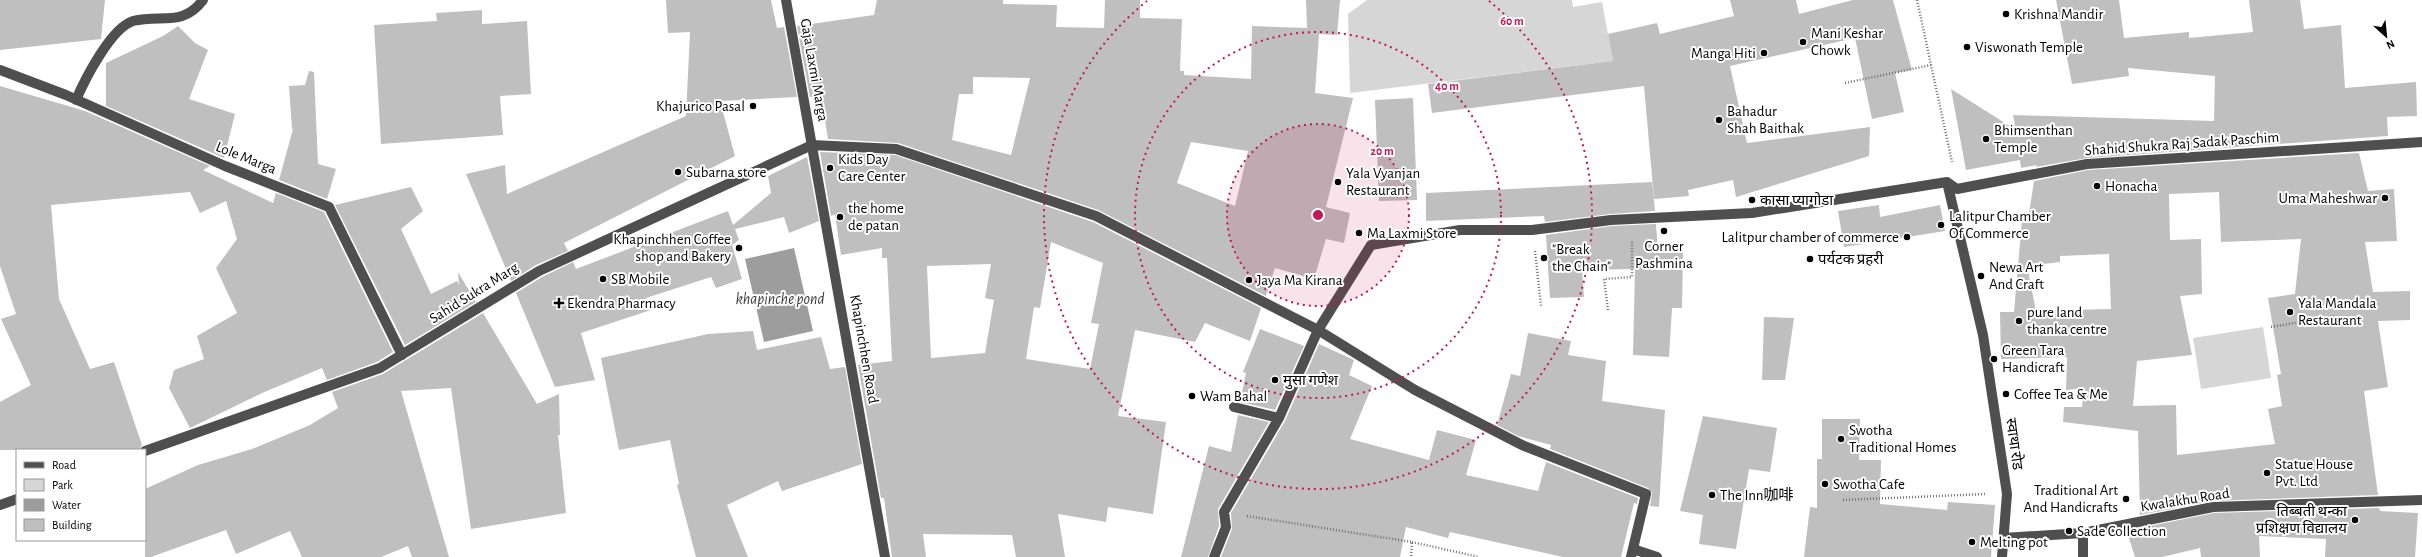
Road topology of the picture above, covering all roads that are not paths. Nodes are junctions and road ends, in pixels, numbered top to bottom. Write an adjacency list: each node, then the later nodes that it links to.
1 (204, 0): 4 (street)
2 (786, 0): 6 (street, Gaja Laxmi Marga)
3 (0, 70): 4 (street, Lole Marga)
4 (76, 100): 9 (street, Lole Marga)
5 (2422, 142): 7 (street, Shahid Shukra Raj Sadak Paschim)
6 (812, 146): 8 (street); 9 (street, Sahid Sukra Marg); 19 (street, Khapinchhen Road)
7 (1947, 182): 8 (street); 17 (street, स्वाथा रोड)
8 (1318, 330): 11 (street); 18 (street)
9 (402, 355): 12 (street, Sahid Sukra Marg)
10 (1234, 407): 11 (street)
11 (1279, 418): 20 (street)
12 (146, 451)
13 (16, 499): 15 (street)
14 (2422, 500): 16 (street, Kwalakhu Road)
15 (0, 505)
16 (2084, 533): 17 (street, Kwalakhu Road); 23 (street)
17 (2003, 538): 22 (street, स्वाथा रोड)
18 (1632, 553): 21 (street)
19 (885, 557)
20 (1214, 557)
21 (1658, 557)
22 (2002, 557)
23 (2082, 557)

